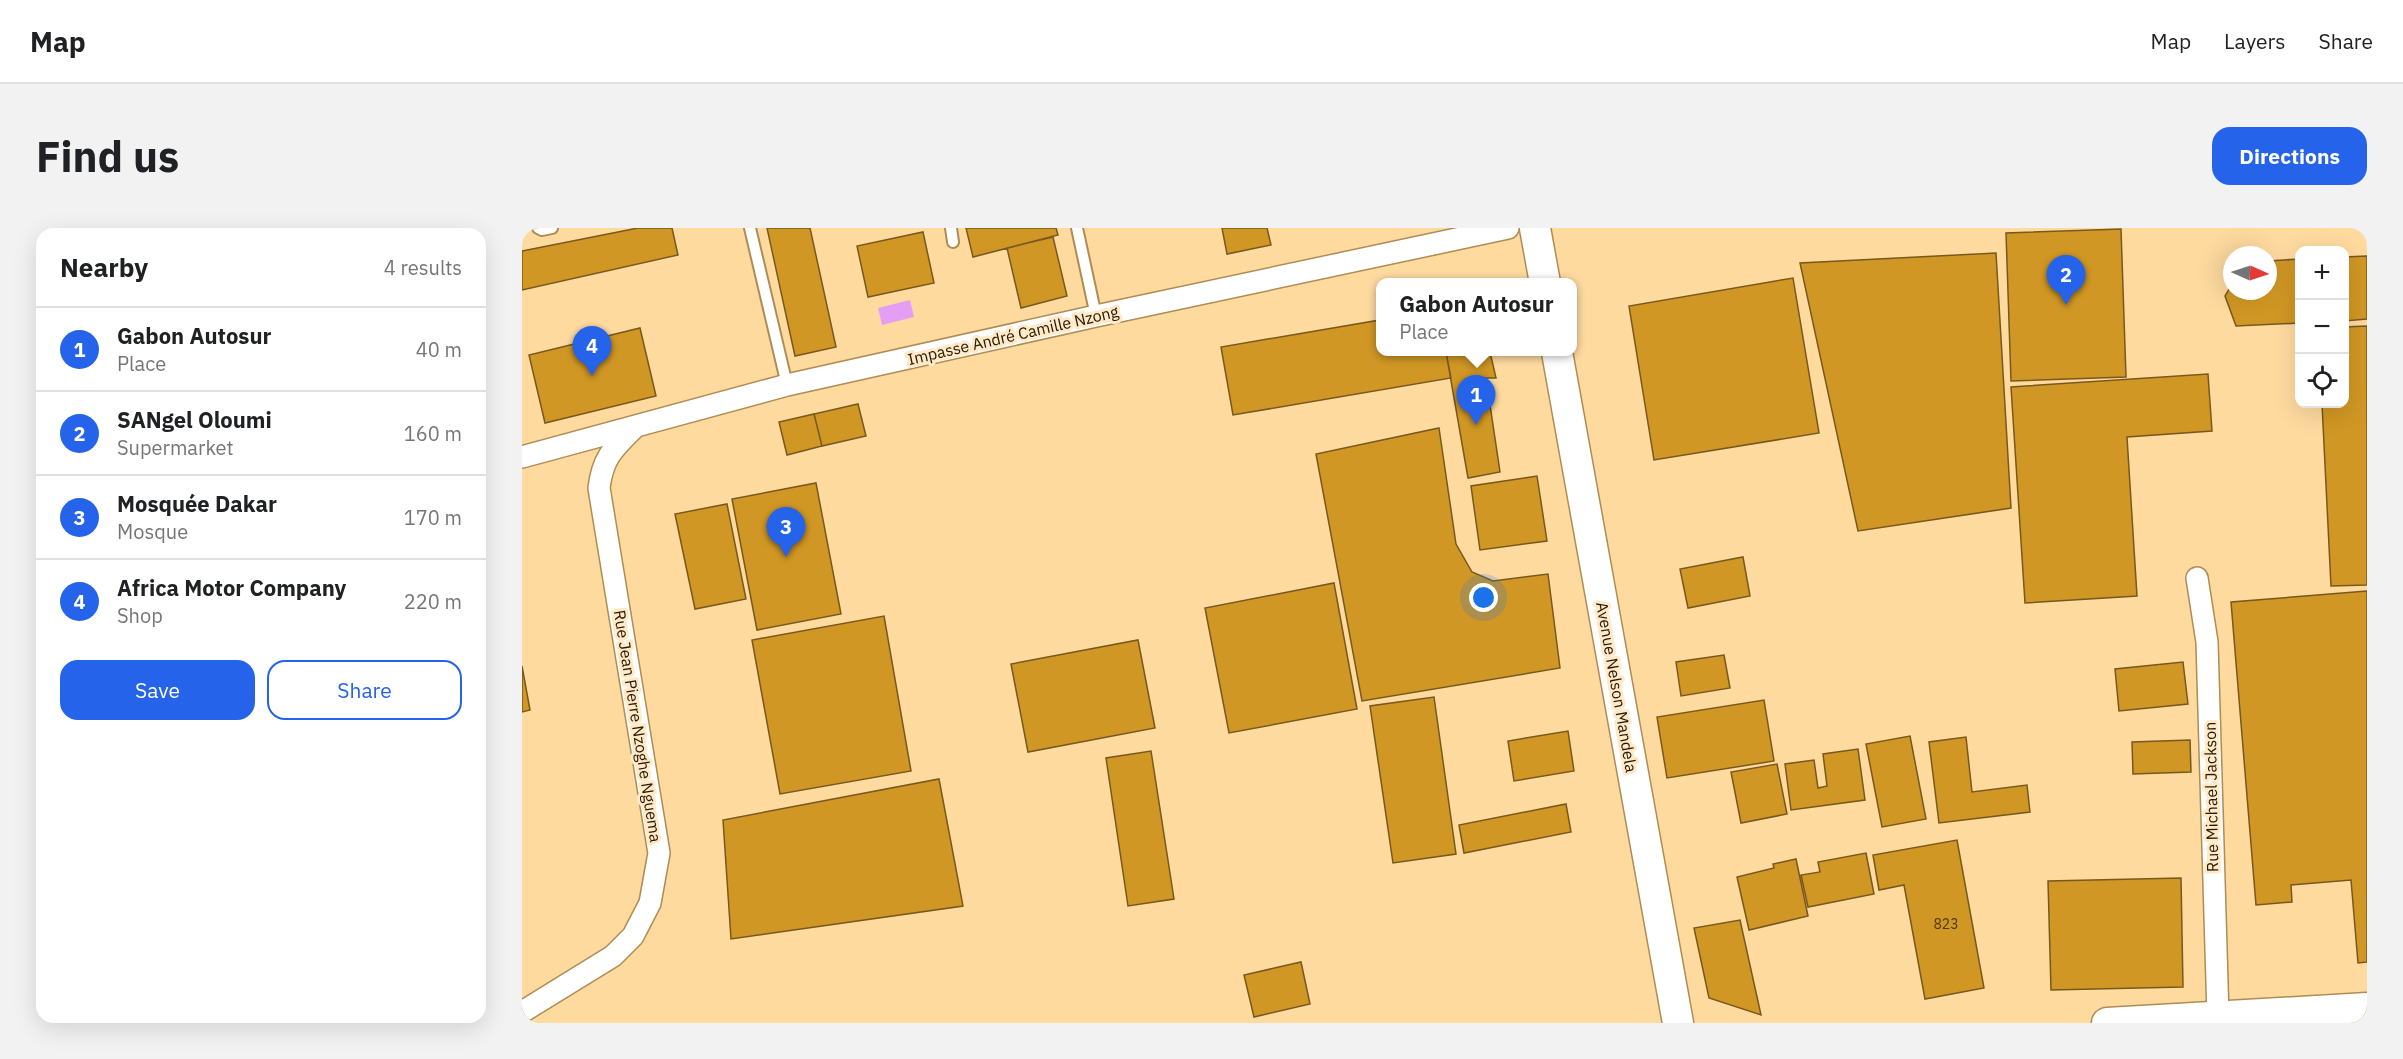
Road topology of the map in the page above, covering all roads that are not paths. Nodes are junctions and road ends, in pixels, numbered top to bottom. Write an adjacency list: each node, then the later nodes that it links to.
1 (538, 228): 2 (lane)
2 (552, 228)
3 (750, 228): 12 (lane)
4 (951, 228): 8 (lane)
5 (1077, 228): 10 (lane)
6 (1508, 228): 10 (street, Impasse André Camille Nzong)
7 (1535, 228): 9 (main road)
8 (953, 242)
9 (1544, 278)
10 (1096, 316): 12 (street, Impasse André Camille Nzong)
11 (1558, 356): 19 (main road, Avenue Nelson Mandela)
12 (787, 385): 13 (street, Impasse André Camille Nzong)
13 (636, 425): 14 (street, Impasse André Camille Nzong); 17 (street, Rue Jean Pierre Nzoghe Nguema)
14 (522, 457)
15 (2198, 578): 18 (street, Rue Michael Jackson)
16 (2367, 1008): 18 (main road)
17 (522, 1012)
18 (2218, 1017): 20 (main road)
19 (1677, 1023)
20 (2107, 1023)

